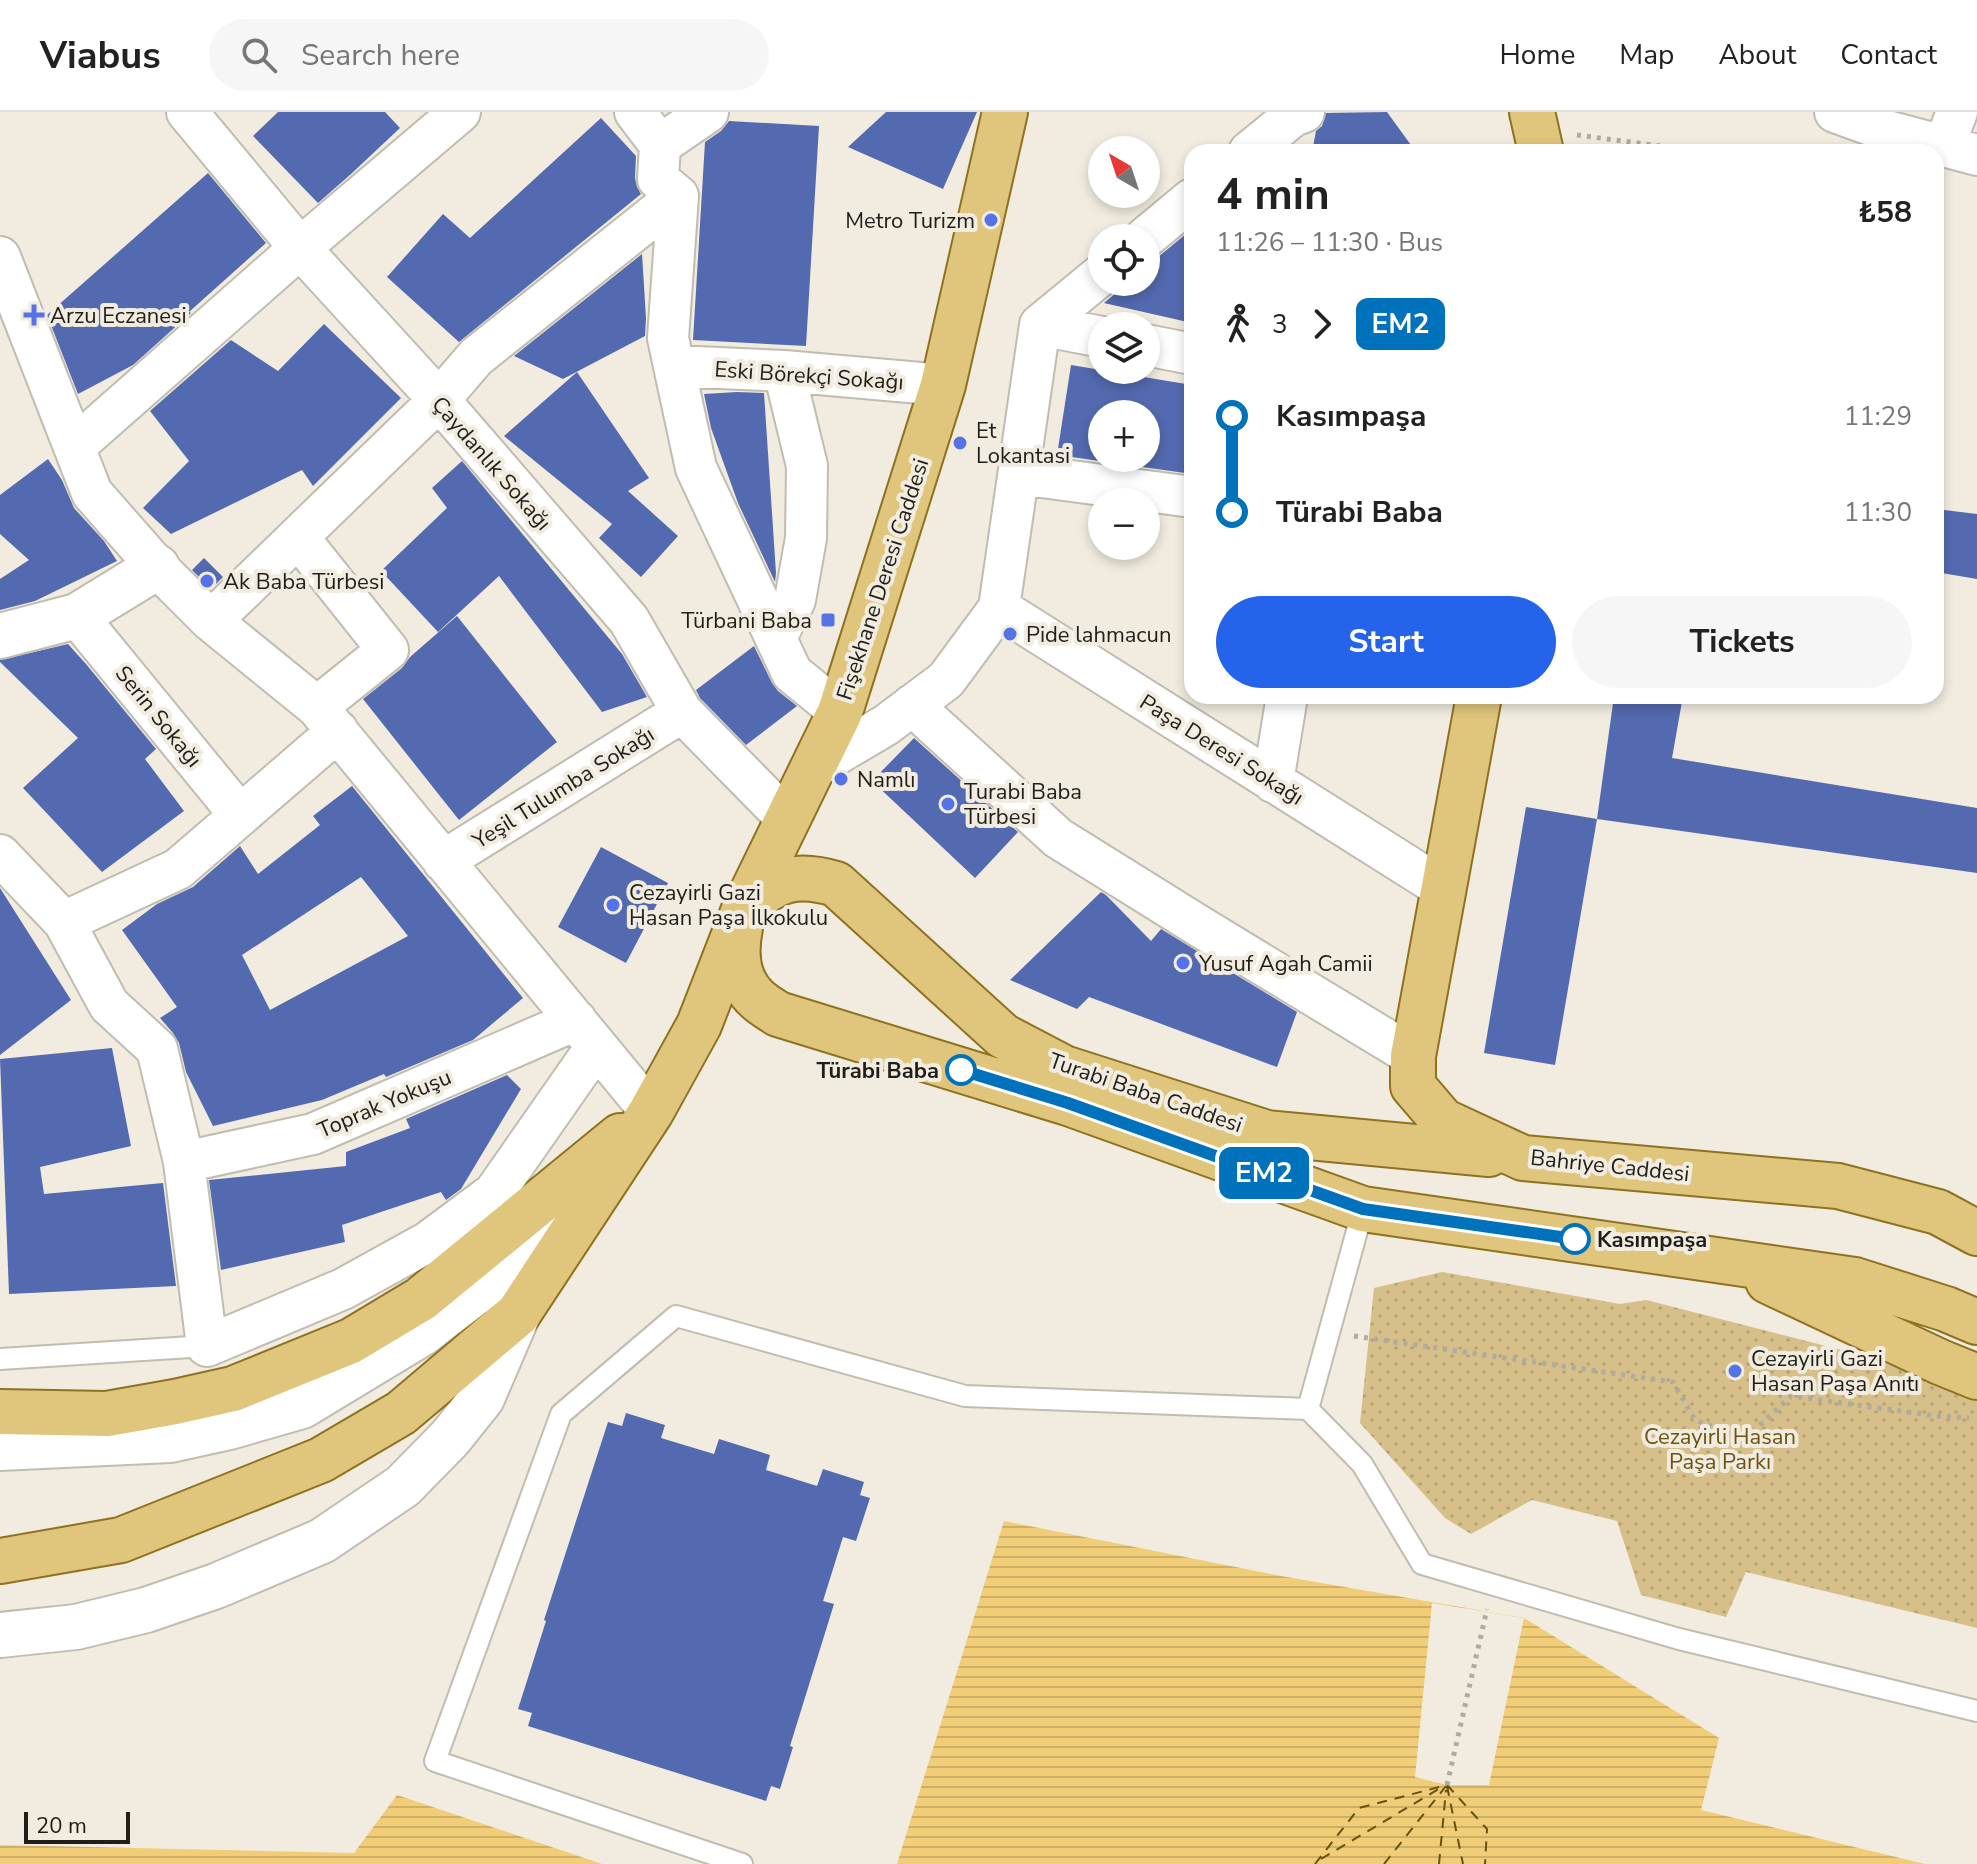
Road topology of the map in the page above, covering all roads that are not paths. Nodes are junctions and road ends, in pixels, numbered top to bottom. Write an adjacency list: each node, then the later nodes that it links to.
1 (187, 112): 14 (street, Çaydanlık Sokağı)
2 (635, 112): 10 (street)
3 (708, 112): 10 (street)
4 (1005, 112): 23 (main road, Fişekhane Deresi Caddesi)
5 (1835, 112): 8 (street)
6 (436, 119): 14 (street)
7 (1294, 123): 9 (street)
8 (1959, 138)
9 (1261, 144)
10 (660, 145): 11 (street)
11 (678, 196): 21 (street); 24 (street)
12 (1184, 206): 13 (street)
13 (1160, 226)
14 (300, 248): 24 (street, Çaydanlık Sokağı); 25 (street)
15 (1, 263): 25 (street)
16 (1088, 286): 17 (street)
17 (1040, 325): 18 (street); 26 (street)
18 (1088, 334)
19 (1160, 348): 20 (street)
20 (1184, 352)
21 (674, 366): 22 (street, Eski Börekçi Sokağı); 34 (street)
22 (784, 371): 23 (street, Eski Börekçi Sokağı); 34 (street)
23 (943, 385): 39 (main road, Fişekhane Deresi Caddesi)
24 (439, 400): 28 (street); 38 (street, Çaydanlık Sokağı)
25 (74, 447): 29 (street)
26 (1019, 474): 27 (street); 30 (street)
27 (1184, 496)
28 (298, 537): 32 (street); 41 (street)
29 (157, 567): 31 (street); 32 (street)
30 (999, 608): 37 (street); 40 (street, Paşa Deresi Sokağı)
31 (77, 616): 33 (street); 44 (street, Serin Sokağı)
32 (211, 621): 41 (street)
33 (0, 636)
34 (776, 638): 39 (street)
35 (1286, 704): 43 (street)
36 (1478, 704): 48 (main road, Bahriye Caddesi)
37 (912, 705): 42 (street); 54 (street)
38 (682, 712): 45 (street, Çaydanlık Sokağı); 47 (street, Yeşil Tulumba Sokağı)
39 (840, 712): 42 (main road, Fişekhane Deresi Caddesi)
40 (1194, 713): 43 (street, Paşa Deresi Sokağı)
41 (327, 719): 44 (street); 47 (street)
42 (812, 769): 45 (main road, Fişekhane Deresi Caddesi)
43 (1273, 782): 48 (street, Paşa Deresi Sokağı)
44 (240, 815): 50 (street)
45 (787, 819): 49 (main road, Fişekhane Deresi Caddesi)
46 (0, 855): 50 (street)
47 (443, 861): 53 (street)
48 (1444, 889): 54 (main road, Bahriye Caddesi)
49 (745, 907): 51 (main road); 52 (main road, Fişekhane Deresi Caddesi); 56 (main road, Turabi Baba Caddesi)
50 (64, 922): 58 (street)
51 (778, 1014): 52 (main road); 61 (main road)
52 (699, 1025): 55 (main road, Fişekhane Deresi Caddesi)
53 (586, 1034): 55 (street); 58 (street, Toprak Yokuşu); 66 (street)
54 (1413, 1056): 56 (main road, Bahriye Caddesi)
55 (651, 1112): 57 (main road); 64 (main road, Fişekhane Deresi Caddesi)
56 (1523, 1158): 59 (main road, Bahriye Caddesi)
57 (589, 1161): 70 (main road); 71 (street)
58 (184, 1162): 66 (street)
59 (1838, 1186): 60 (main road); 62 (main road, Bahriye Caddesi)
60 (1977, 1196)
61 (1363, 1209): 63 (main road); 69 (lane)
62 (1977, 1233)
63 (1726, 1261): 65 (main road); 68 (main road)
64 (518, 1314): 72 (main road, Fişekhane Deresi Caddesi); 73 (street)
65 (1977, 1322)
66 (207, 1346): 67 (lane)
67 (0, 1359)
68 (1977, 1377)
69 (1308, 1409): 74 (lane); 75 (lane)
70 (0, 1412)
71 (0, 1448)
72 (0, 1561)
73 (0, 1635)
74 (1977, 1711)
75 (742, 1864)

